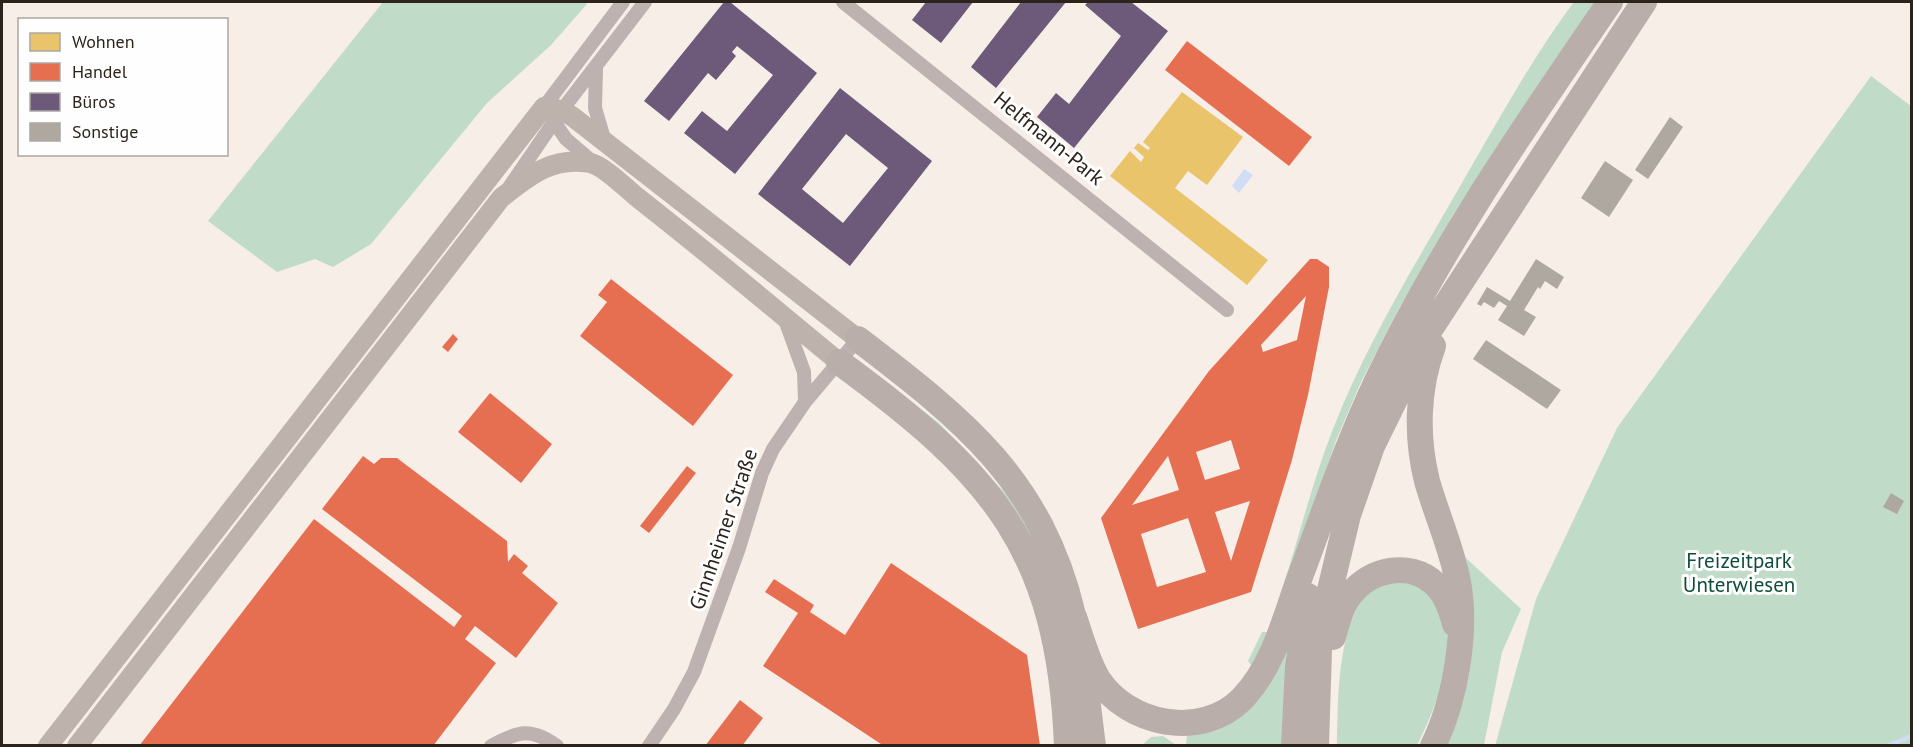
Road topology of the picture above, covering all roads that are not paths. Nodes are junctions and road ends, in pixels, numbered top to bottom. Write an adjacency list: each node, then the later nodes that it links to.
1 (623, 2): 7 (street)
2 (645, 2): 6 (street)
3 (843, 2): 12 (street, Helfmann-Park)
4 (1610, 2): 17 (highway)
5 (1644, 2): 11 (highway)
6 (596, 67): 7 (street); 8 (street)
7 (553, 113): 8 (main road); 9 (street); 10 (street); 22 (main road)
8 (605, 142): 14 (main road)
9 (594, 163): 10 (main road); 13 (main road)
10 (501, 198): 23 (main road)
11 (1475, 256): 19 (highway); 20 (highway)
12 (1227, 310)
13 (782, 313): 15 (main road); 16 (street)
14 (858, 339): 15 (street, Ginnheimer Straße); 18 (highway)
15 (839, 362): 16 (street, Ginnheimer Straße); 21 (highway)
16 (805, 402): 26 (street, Ginnheimer Straße)
17 (1323, 519): 18 (highway); 30 (highway)
18 (1074, 617): 29 (highway)
19 (1459, 636): 20 (highway); 32 (highway)
20 (1320, 677): 31 (highway)
21 (1066, 716): 27 (highway); 28 (highway)
22 (48, 746)
23 (77, 746)
24 (491, 746): 25 (street)
25 (556, 746)
26 (649, 746)
27 (1067, 746)
28 (1072, 746)
29 (1094, 746)
30 (1294, 746)
31 (1316, 746)
32 (1433, 746)

